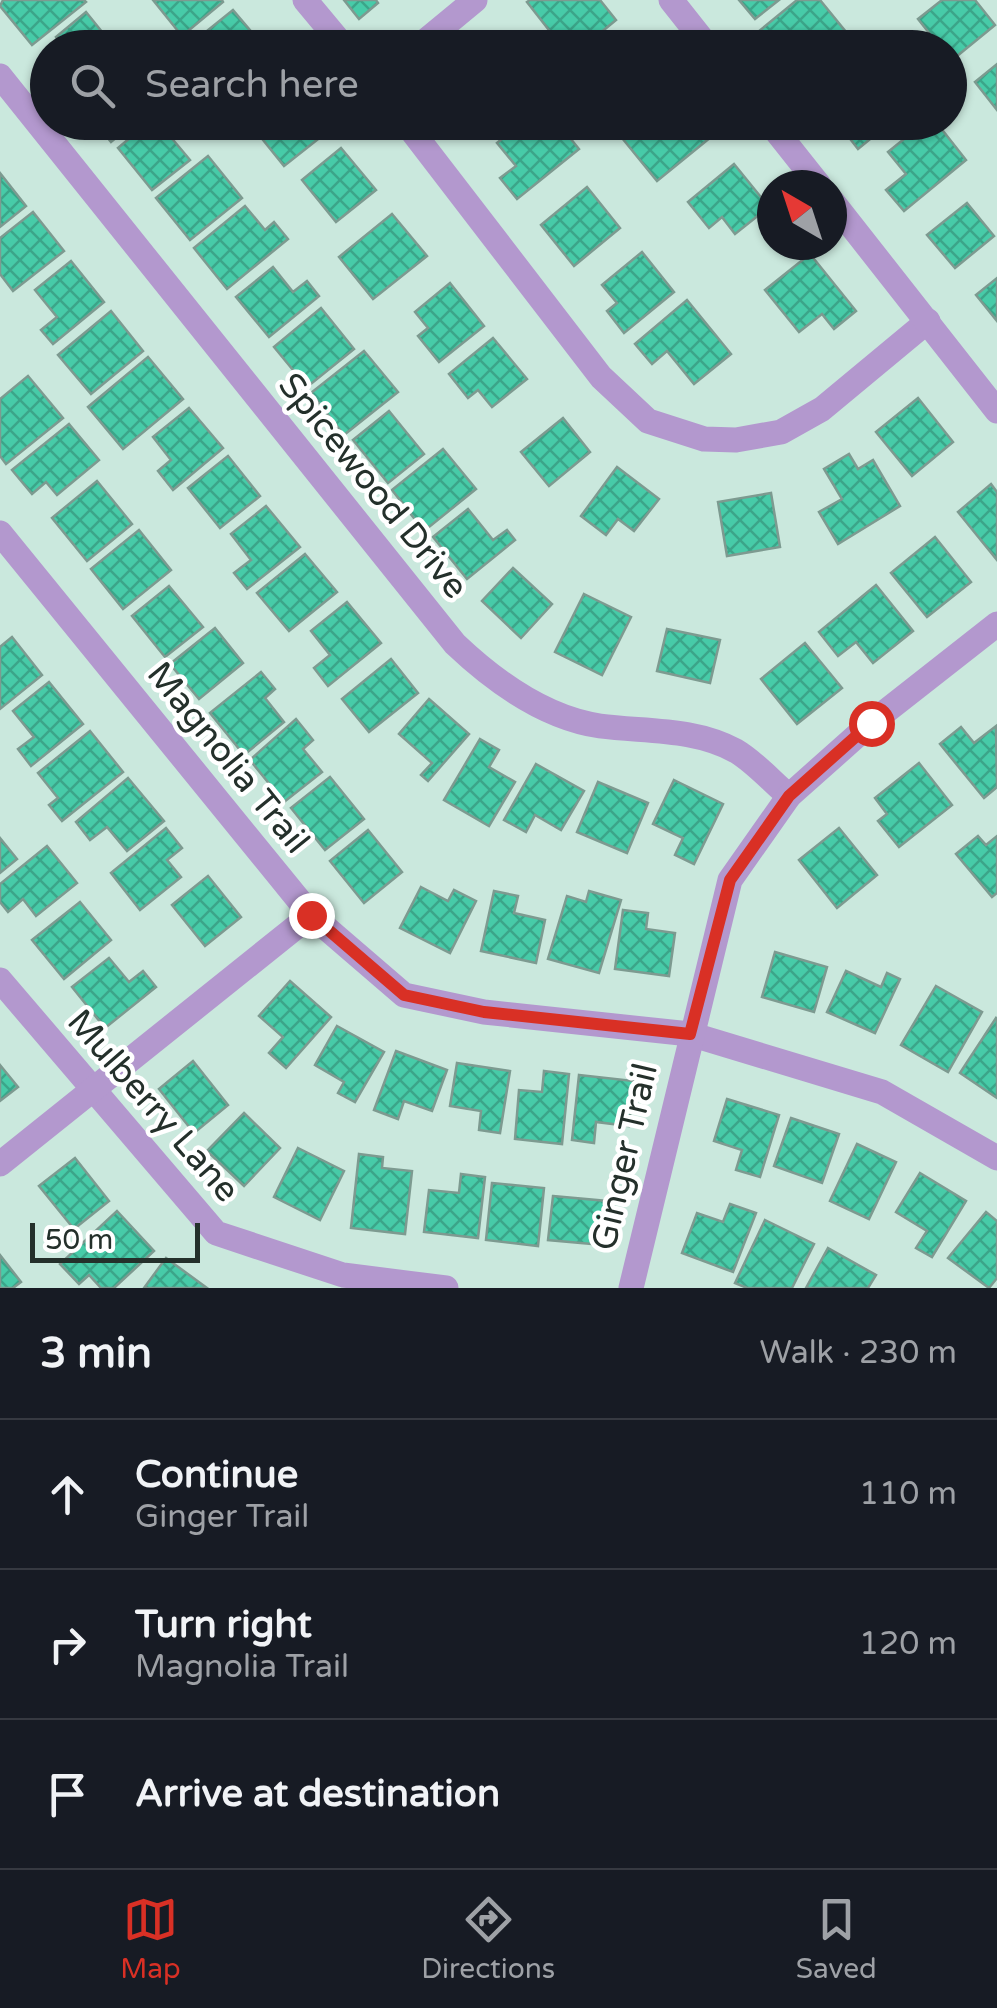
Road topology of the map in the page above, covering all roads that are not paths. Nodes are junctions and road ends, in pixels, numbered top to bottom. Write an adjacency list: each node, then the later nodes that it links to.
1 (305, 0): 4 (street)
2 (476, 0): 5 (street)
3 (670, 0): 6 (street)
4 (330, 30)
5 (440, 30)
6 (694, 30)
7 (0, 76): 8 (street, Spicewood Drive)
8 (30, 113)
9 (51, 140): 18 (street, Spicewood Drive)
10 (419, 140): 14 (street)
11 (783, 140): 12 (street)
12 (807, 170)
13 (847, 221): 14 (street)
14 (928, 321): 15 (street)
15 (997, 411)
16 (0, 533): 19 (street, Magnolia Trail)
17 (997, 624): 18 (street, Ginger Trail)
18 (789, 796): 21 (street, Ginger Trail)
19 (311, 915): 21 (street, Magnolia Trail); 22 (street)
20 (0, 980): 22 (street, Mulberry Lane)
21 (690, 1034): 23 (street, Magnolia Trail); 26 (street, Ginger Trail)
22 (91, 1090): 24 (street); 25 (street, Mulberry Lane)
23 (997, 1158)
24 (0, 1164)
25 (446, 1288)
26 (631, 1288)

